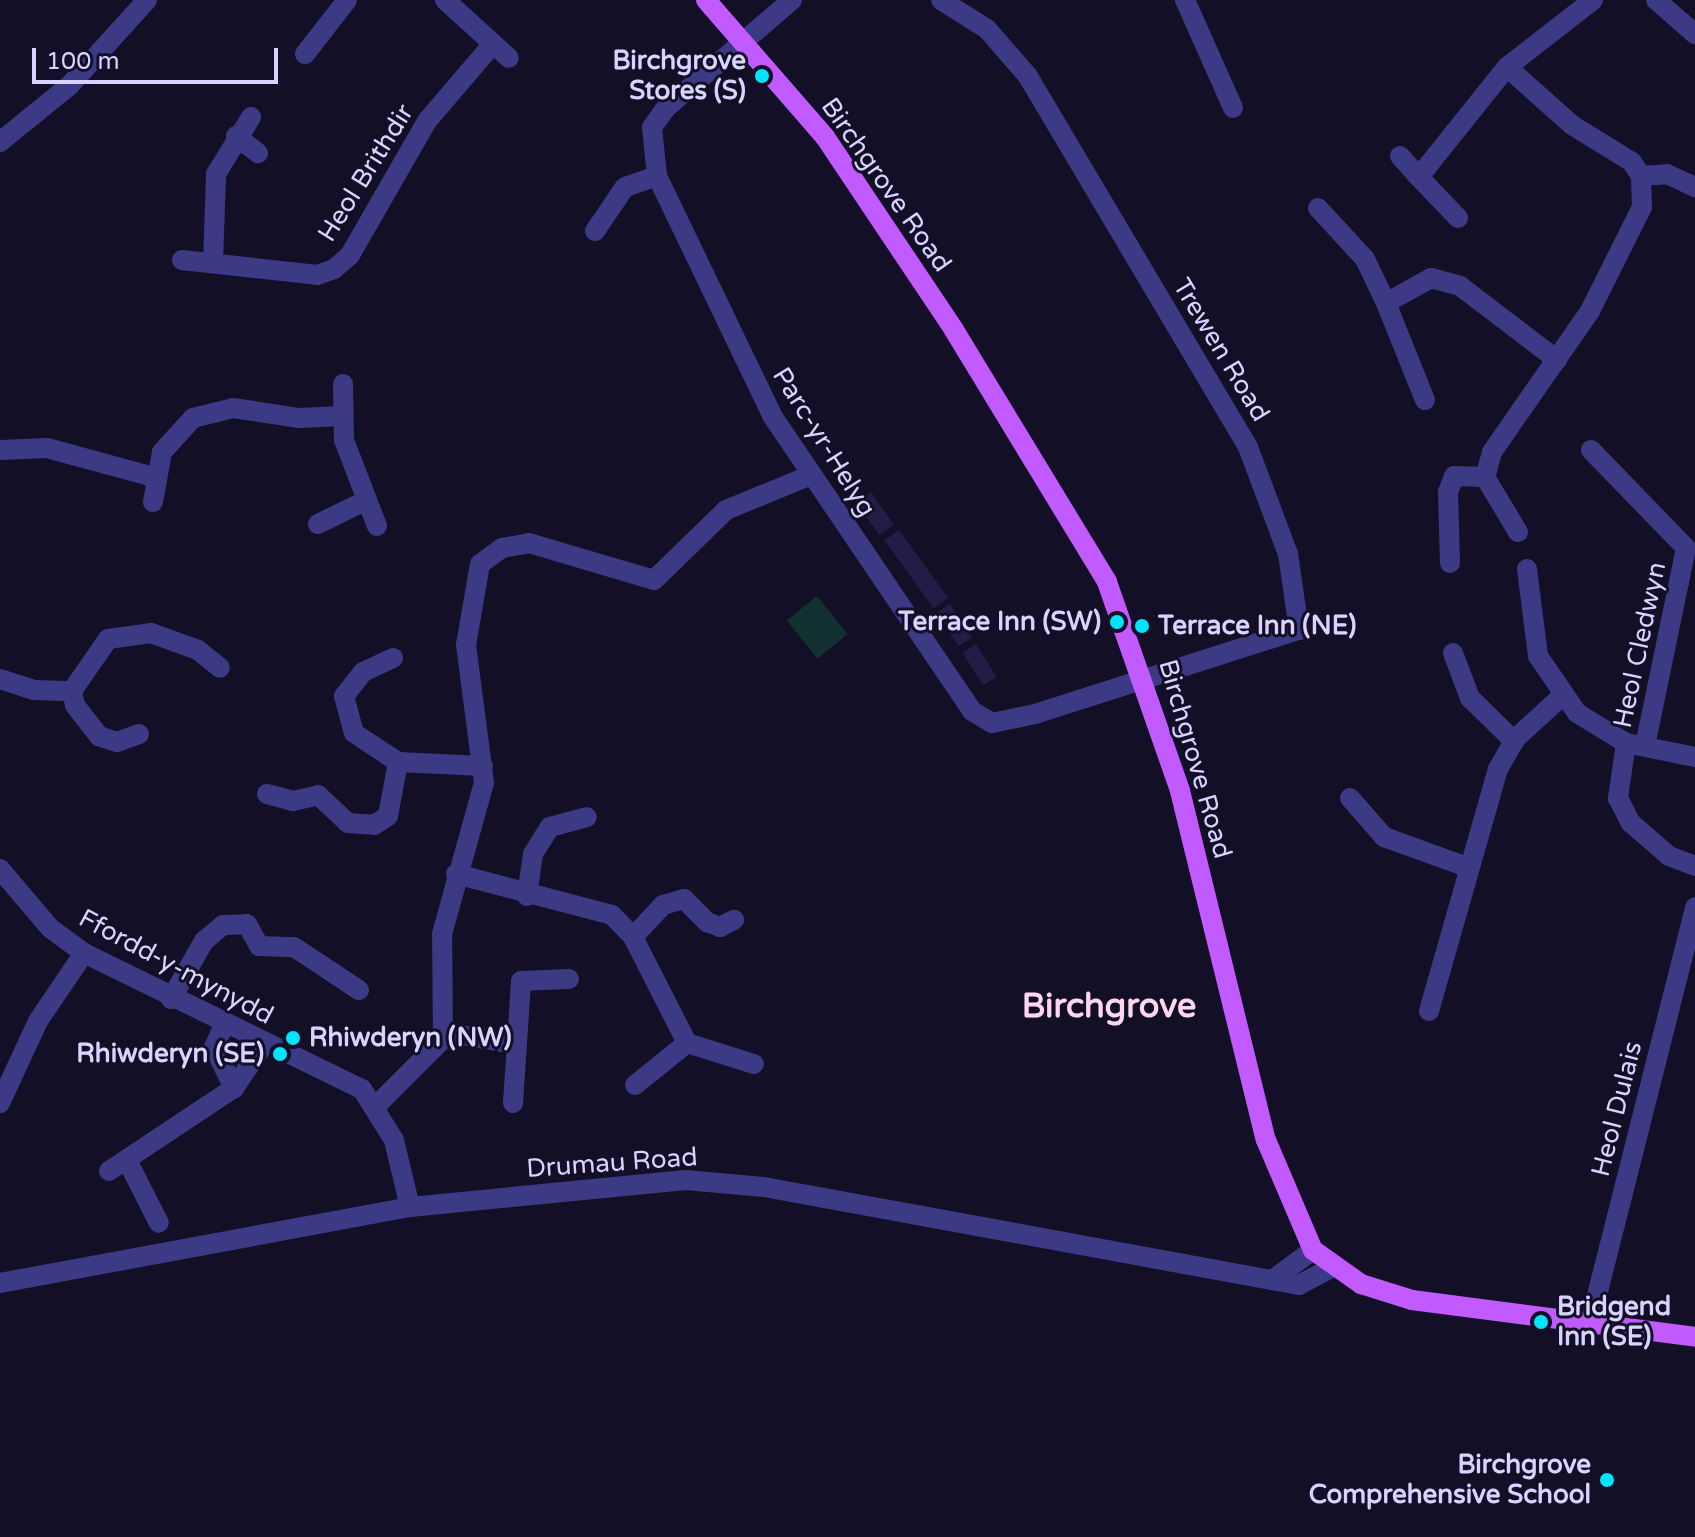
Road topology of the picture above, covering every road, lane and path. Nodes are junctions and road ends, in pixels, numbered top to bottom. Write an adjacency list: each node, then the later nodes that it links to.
1 (147, 0): 19 (street)
2 (347, 0): 13 (street)
3 (445, 0): 12 (street)
4 (706, 0): 11 (main road, Birchgrove Road)
5 (792, 0): 11 (street)
6 (941, 0): 52 (street, Trewen Road)
7 (1185, 0): 16 (street)
8 (1593, 0): 15 (street)
9 (1656, 0): 10 (street)
10 (1695, 34)
11 (740, 40): 23 (street, Parc-yr-Helyg); 52 (main road, Birchgrove Road)
12 (491, 46): 14 (street); 30 (street, Heol Brithdir)
13 (305, 54)
14 (509, 58)
15 (1507, 67): 22 (street); 24 (street)
16 (1233, 108)
17 (251, 117): 18 (street)
18 (236, 136): 20 (street); 30 (street)
19 (0, 142)
20 (258, 153)
21 (1400, 156): 22 (street)
22 (1416, 174): 27 (street)
23 (657, 176): 28 (street); 38 (street, Parc-yr-Helyg)
24 (1641, 176): 25 (street); 32 (street)
25 (1695, 187)
26 (1318, 208): 31 (street)
27 (1458, 218)
28 (595, 231)
29 (182, 260): 30 (street, Heol Brithdir)
30 (213, 262)
31 (1386, 303): 32 (street); 34 (street)
32 (1557, 360): 40 (street)
33 (343, 384): 35 (street)
34 (1425, 400)
35 (343, 416): 39 (street); 41 (street)
36 (0, 450): 39 (street)
37 (1591, 450): 57 (street, Heol Cledwyn)
38 (809, 476): 52 (street, Parc-yr-Helyg); 60 (street)
39 (154, 477): 42 (street)
40 (1485, 477): 45 (street); 46 (street)
41 (365, 501): 43 (street); 44 (street)
42 (153, 502)
43 (318, 524)
44 (377, 526)
45 (1518, 532)
46 (1450, 563)
47 (1527, 569): 54 (street, Heol Cledwyn)
48 (1453, 653): 56 (street)
49 (393, 658): 59 (street)
50 (220, 668): 53 (street)
51 (0, 679): 53 (street)
52 (1145, 680): 91 (main road, Birchgrove Road)
53 (72, 691): 55 (street)
54 (1562, 696): 56 (street); 57 (street, Heol Cledwyn)
55 (139, 734)
56 (1514, 741): 65 (street)
57 (1635, 744): 58 (street, Heol Cledwyn); 64 (street, Heol Cledwyn)
58 (1695, 757)
59 (398, 762): 60 (street); 61 (street)
60 (483, 766): 67 (street)
61 (267, 794)
62 (1350, 798): 65 (street)
63 (587, 817): 69 (street)
64 (1695, 866)
65 (1467, 867): 77 (street)
66 (0, 869): 68 (street, Ffordd-y-mynydd)
67 (456, 874): 69 (street); 79 (street)
68 (7, 894): 73 (street, Ffordd-y-mynydd)
69 (527, 896): 72 (street)
70 (1695, 907): 95 (street, Heol Dulais)
71 (734, 920): 72 (street)
72 (633, 937): 80 (street)
73 (84, 953): 76 (street, Ffordd-y-mynydd); 86 (street)
74 (569, 979): 82 (street)
75 (359, 990): 76 (street)
76 (171, 999): 78 (street, Ffordd-y-mynydd)
77 (1429, 1011)
78 (224, 1025): 81 (street, Ffordd-y-mynydd); 85 (street)
79 (444, 1032): 82 (street); 88 (street)
80 (687, 1043): 83 (street); 84 (street)
81 (264, 1044): 85 (street); 88 (street, Ffordd-y-mynydd)
82 (514, 1044): 87 (street)
83 (754, 1064)
84 (635, 1085)
85 (234, 1088): 90 (street)
86 (0, 1103)
87 (513, 1103)
88 (377, 1105): 89 (street)
89 (410, 1207): 93 (street, Drumau Road); 94 (street, Drumau Road)
90 (159, 1223)
91 (1313, 1250): 92 (main road, Birchgrove Road); 93 (street)
92 (1331, 1268): 93 (street, Drumau Road); 95 (main road, Birchgrove Road)
93 (1275, 1278)
94 (0, 1283)
95 (1590, 1323): 96 (main road, Birchgrove Road)
96 (1695, 1337)

